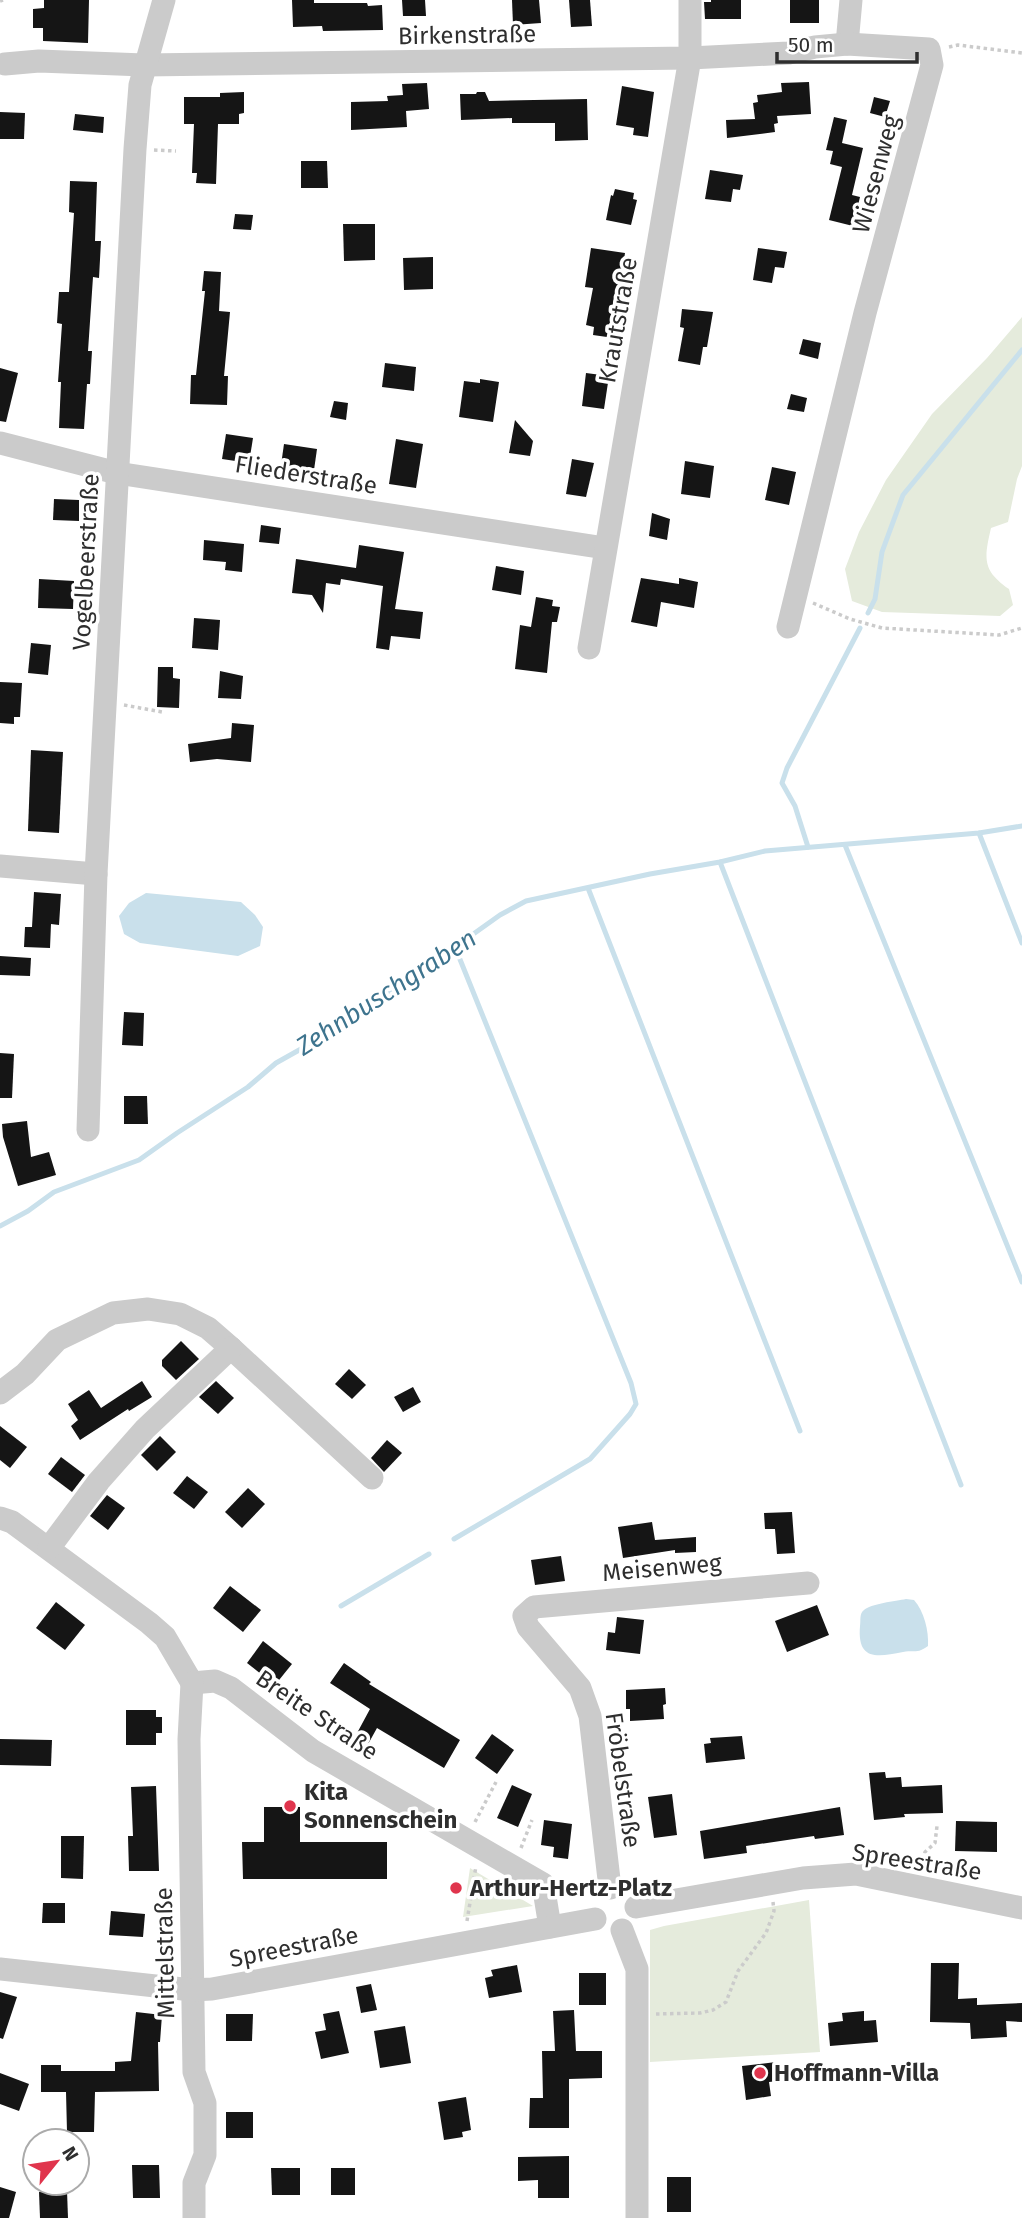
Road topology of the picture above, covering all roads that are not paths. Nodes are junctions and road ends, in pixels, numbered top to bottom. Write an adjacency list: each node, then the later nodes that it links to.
1 (164, 0): 8 (street, Vogelbeerstraße)
2 (690, 0): 6 (street, Krautstraße)
3 (851, 0): 4 (street)
4 (847, 44): 5 (street, Birkenstraße); 6 (street, Birkenstraße)
5 (929, 49): 12 (street, Wiesenweg)
6 (690, 58): 8 (street, Birkenstraße); 11 (street, Krautstraße)
7 (5, 64): 8 (street, Birkenstraße)
8 (144, 65): 10 (street, Vogelbeerstraße)
9 (0, 443): 10 (street, Fliederstraße)
10 (117, 472): 11 (street, Fliederstraße); 15 (street, Vogelbeerstraße)
11 (605, 548): 13 (street, Krautstraße)
12 (788, 627)
13 (589, 648)
14 (0, 866): 15 (street)
15 (96, 874): 16 (street, Vogelbeerstraße)
16 (88, 1130)
17 (231, 1348): 18 (street); 19 (street); 21 (street)
18 (0, 1393)
19 (372, 1478)
20 (0, 1518): 21 (street)
21 (48, 1549): 24 (street)
22 (808, 1583): 23 (street, Meisenweg)
23 (524, 1616): 25 (street, Fröbelstraße)
24 (192, 1683): 29 (street, Breite Straße); 32 (street, Mittelstraße)
25 (610, 1888): 26 (street); 28 (street)
26 (636, 1906): 27 (street, Spreestraße); 30 (street)
27 (1022, 1908)
28 (595, 1919): 29 (street, Spreestraße); 30 (street)
29 (550, 1927): 32 (street, Spreestraße)
30 (622, 1930): 34 (street)
31 (0, 1969): 32 (street, Spreestraße)
32 (192, 1990): 33 (street, Mittelstraße)
33 (194, 2218)
34 (637, 2218)

